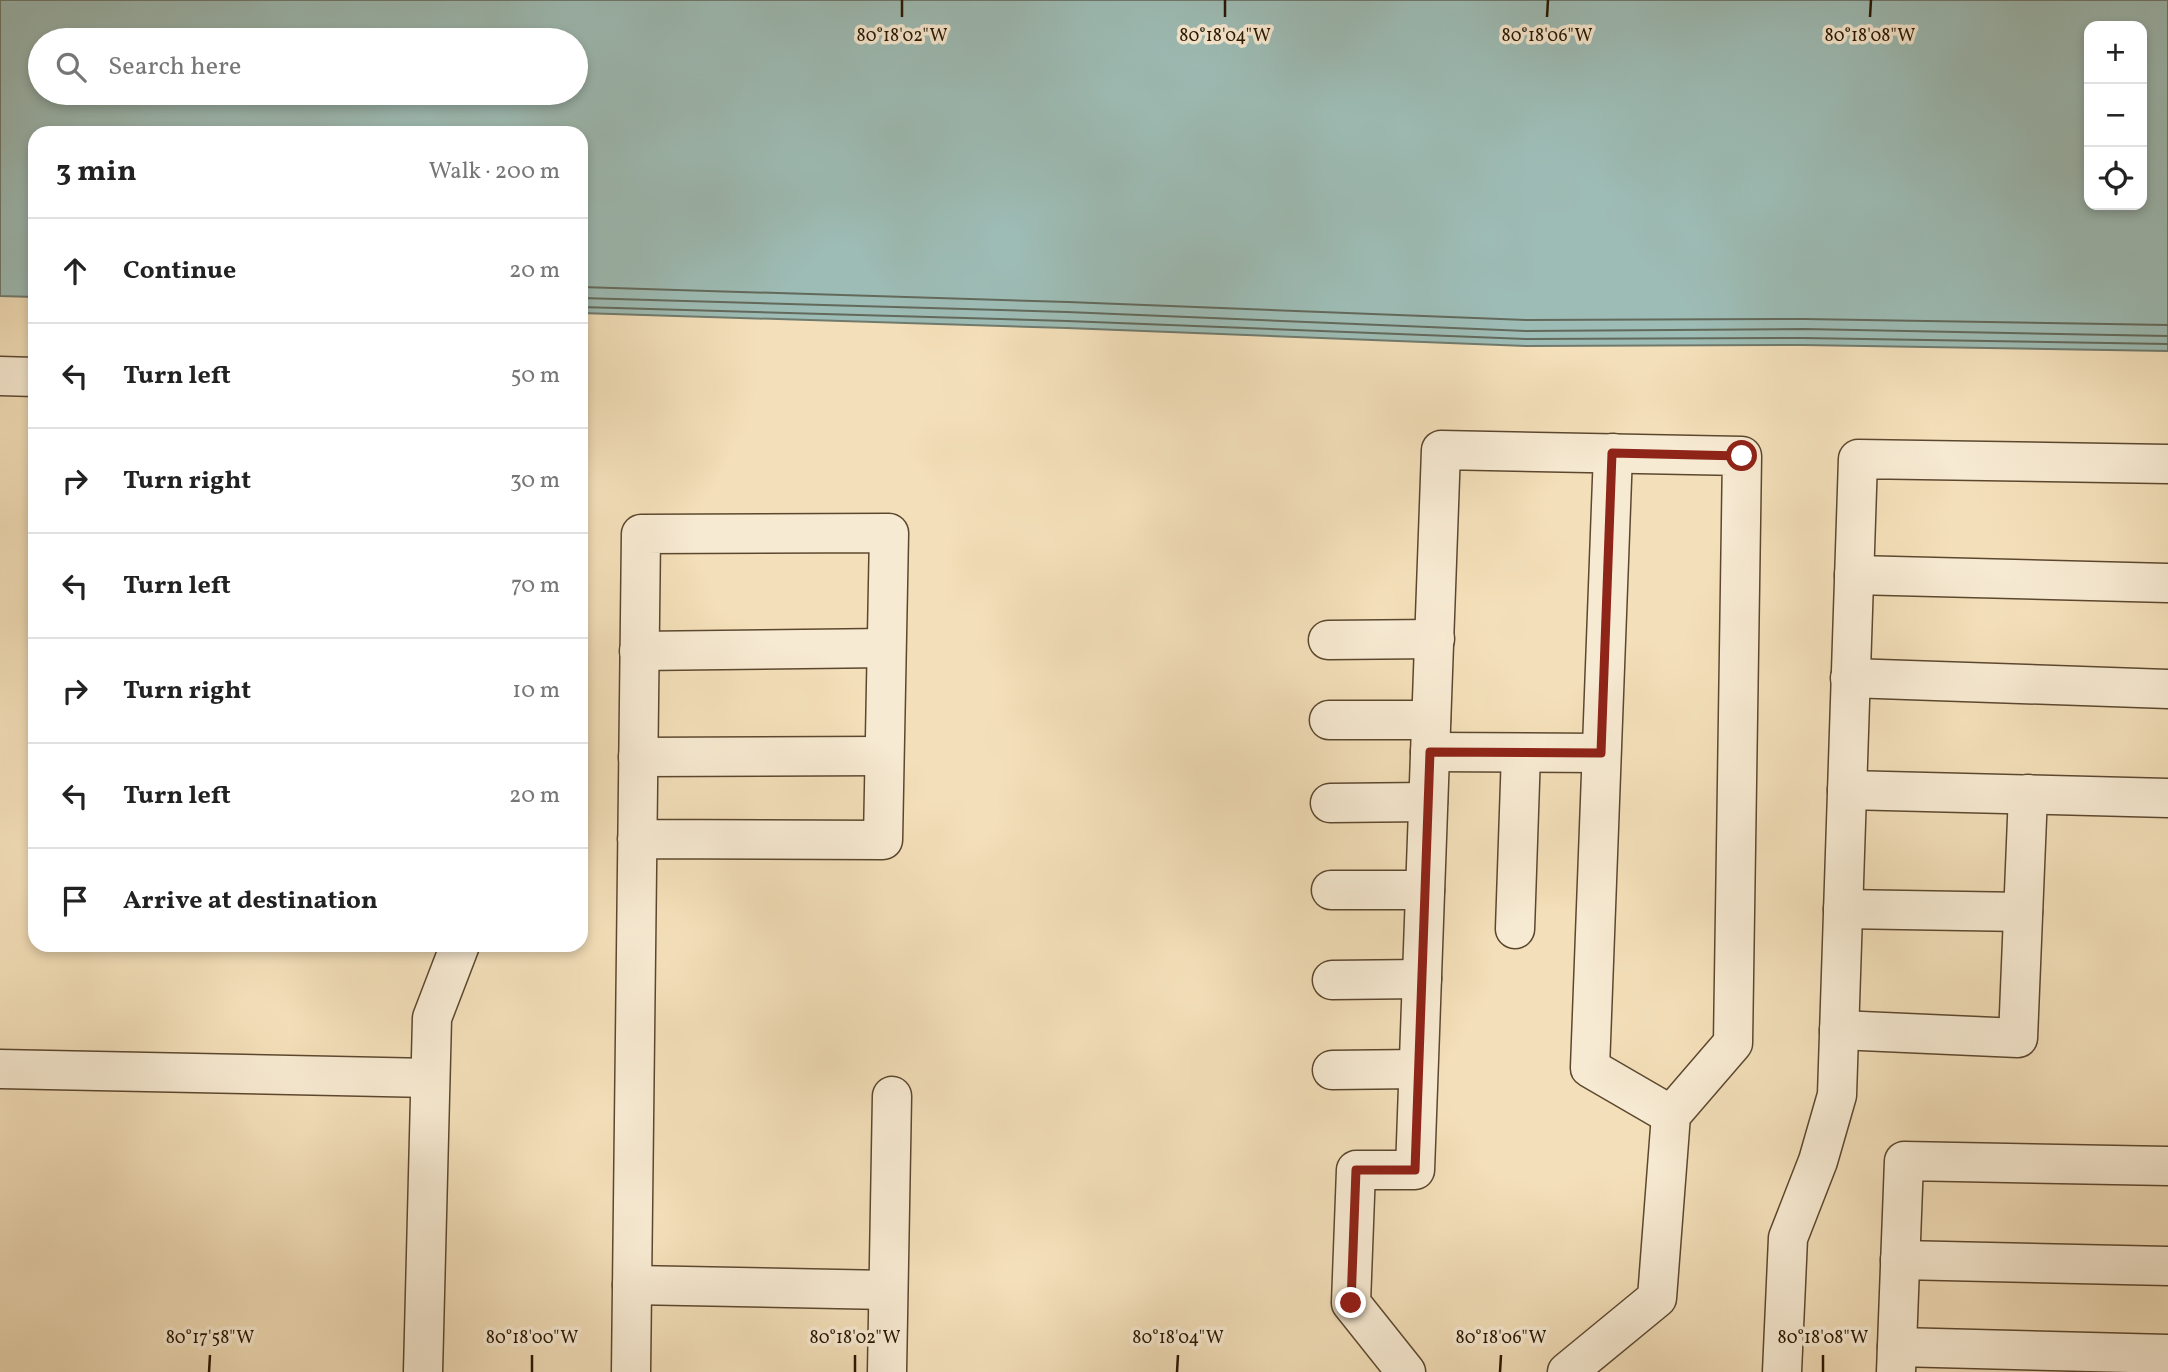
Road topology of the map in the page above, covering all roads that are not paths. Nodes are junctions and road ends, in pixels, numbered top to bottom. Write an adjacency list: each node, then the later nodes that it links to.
1 (0, 376): 2 (lane)
2 (28, 377)
3 (1612, 453): 7 (lane); 16 (lane); 39 (lane)
4 (2168, 464): 5 (lane)
5 (1854, 575): 6 (lane); 11 (lane)
6 (2168, 583)
7 (1435, 639): 8 (lane); 14 (lane)
8 (1328, 640)
9 (887, 648): 10 (lane); 10 (lane); 17 (lane)
10 (639, 651): 18 (lane)
11 (1850, 678): 12 (lane); 19 (lane)
12 (2168, 689)
13 (1329, 720): 14 (lane)
14 (1431, 736): 15 (lane); 22 (lane)
15 (1521, 753): 16 (lane); 29 (lane)
16 (1601, 753): 39 (lane)
17 (884, 756): 18 (lane); 24 (lane)
18 (638, 757): 24 (lane)
19 (1847, 790): 20 (lane); 27 (lane)
20 (2028, 794): 21 (lane); 28 (lane)
21 (2168, 798)
22 (1428, 802): 23 (lane); 26 (lane)
23 (1330, 803)
24 (637, 839): 43 (lane)
25 (1331, 890): 26 (lane)
26 (1425, 890): 31 (lane)
27 (1843, 909): 28 (lane); 33 (lane)
28 (2023, 912): 33 (lane)
29 (1515, 929)
30 (457, 952): 37 (lane)
31 (1422, 979): 32 (lane); 35 (lane)
32 (1332, 980)
33 (1839, 1030): 52 (lane)
34 (0, 1069): 37 (lane)
35 (1419, 1069): 36 (lane); 50 (lane)
36 (1332, 1070)
37 (430, 1079): 47 (lane)
38 (892, 1096): 44 (lane)
39 (1671, 1115): 51 (lane)
40 (2168, 1166): 41 (lane)
41 (1900, 1259): 42 (lane); 46 (lane)
42 (2168, 1266)
43 (632, 1285): 44 (lane); 48 (lane)
44 (888, 1290): 49 (lane)
45 (2168, 1354): 46 (lane)
46 (1896, 1359)
47 (423, 1372)
48 (631, 1372)
49 (887, 1372)
50 (1406, 1372)
51 (1567, 1372)
52 (1782, 1372)

